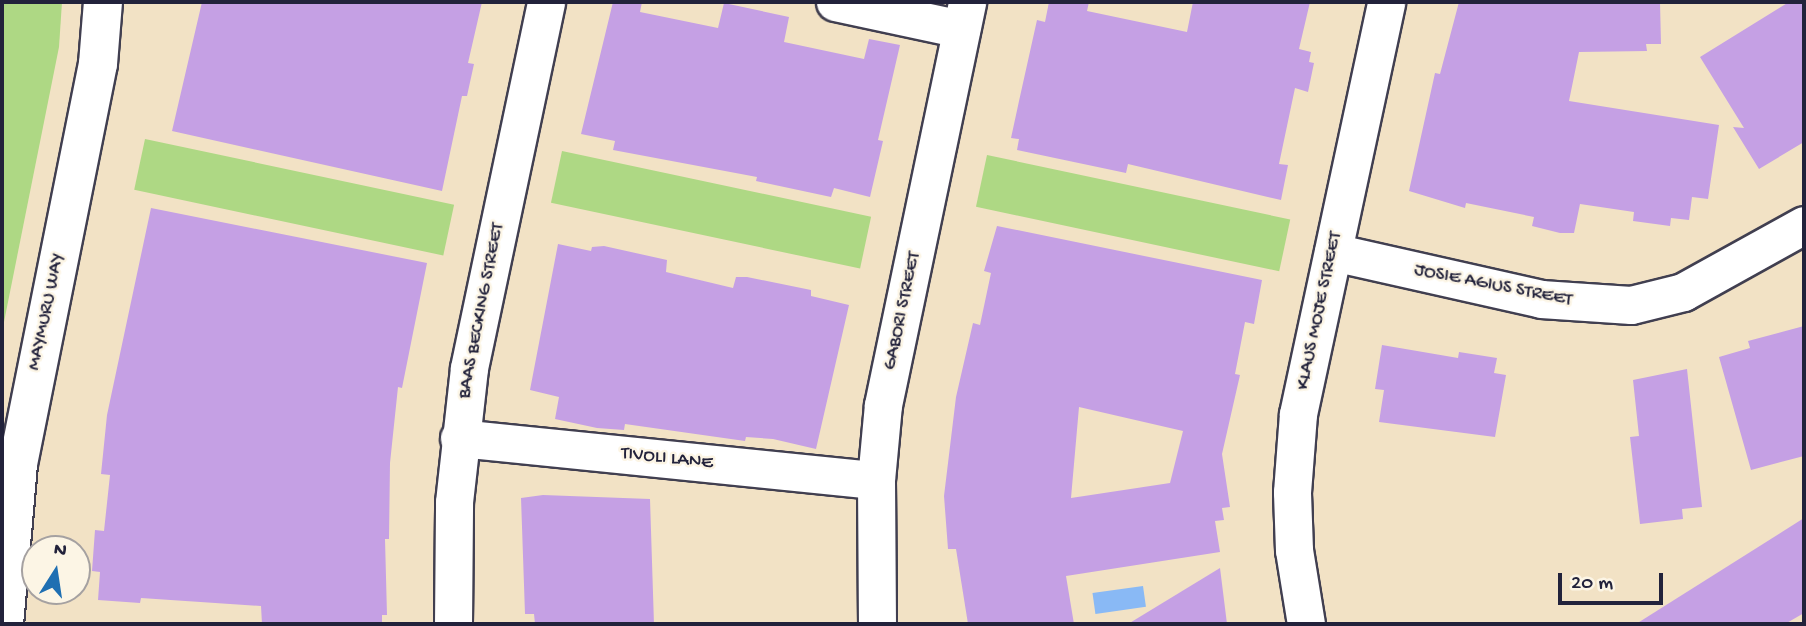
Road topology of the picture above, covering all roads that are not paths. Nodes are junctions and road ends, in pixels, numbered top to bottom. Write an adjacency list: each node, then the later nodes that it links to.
1 (103, 2): 10 (street, MAYMURU WAY)
2 (546, 2): 8 (street, BAAS BECKING STREET)
3 (835, 2): 5 (street)
4 (1386, 2): 7 (street, KLAUS MOJE STREET)
5 (964, 15): 9 (street, GABORI STREET)
6 (1804, 225): 7 (street, JOSIE AGIUS STREET)
7 (1333, 252): 13 (street, KLAUS MOJE STREET)
8 (459, 438): 9 (street, TIVOLI LANE); 11 (street, BAAS BECKING STREET)
9 (876, 481): 12 (street, GABORI STREET)
10 (4, 624)
11 (453, 624)
12 (877, 624)
13 (1306, 624)

